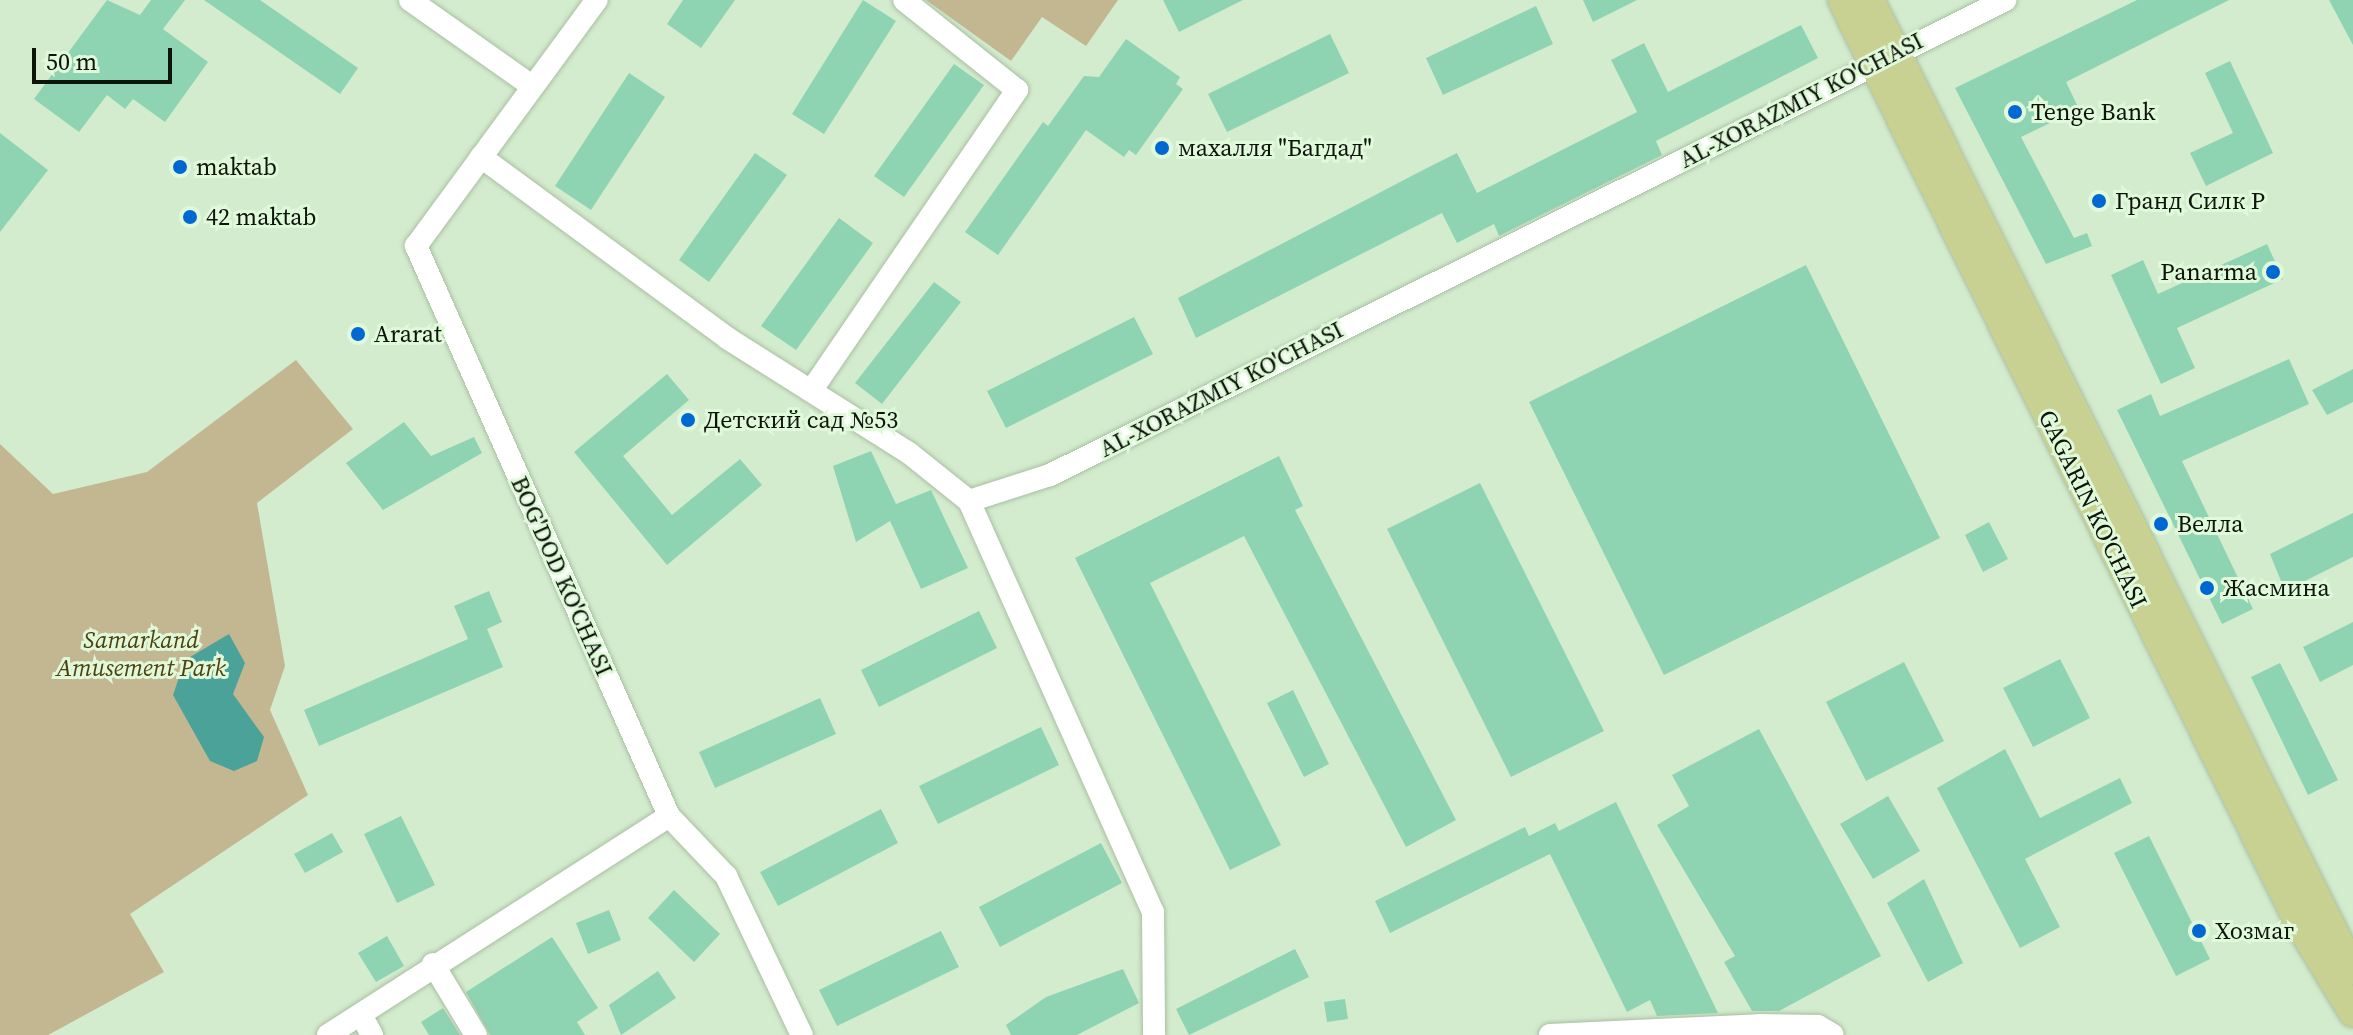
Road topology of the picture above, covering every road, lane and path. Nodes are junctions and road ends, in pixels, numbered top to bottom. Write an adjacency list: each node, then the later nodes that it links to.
1 (410, 0): 8 (street)
2 (597, 0): 8 (street, BOG'DOD KO'CHASI)
3 (904, 0): 10 (street)
4 (1842, 0): 7 (main road, GAGARIN KO'CHASI)
5 (1870, 0): 7 (main road, GAGARIN KO'CHASI)
6 (2005, 0): 7 (street, AL-XORAZMIY KO'CHASI)
7 (1884, 57): 11 (street, AL-XORAZMIY KO'CHASI); 14 (main road, GAGARIN KO'CHASI); 15 (main road, GAGARIN KO'CHASI)
8 (532, 86): 9 (street, BOG'DOD KO'CHASI)
9 (481, 157): 10 (street); 12 (street, BOG'DOD KO'CHASI)
10 (811, 391): 11 (street)
11 (969, 501): 22 (street)
12 (669, 816): 13 (street); 21 (street)
13 (433, 964): 16 (street); 20 (street)
14 (2353, 971)
15 (2353, 1013)
16 (361, 1015): 18 (street); 19 (street)
17 (1699, 1030): 23 (street); 24 (street)
18 (328, 1035)
19 (372, 1035)
20 (476, 1035)
21 (802, 1035)
22 (1154, 1035)
23 (1550, 1035)
24 (1833, 1035)

